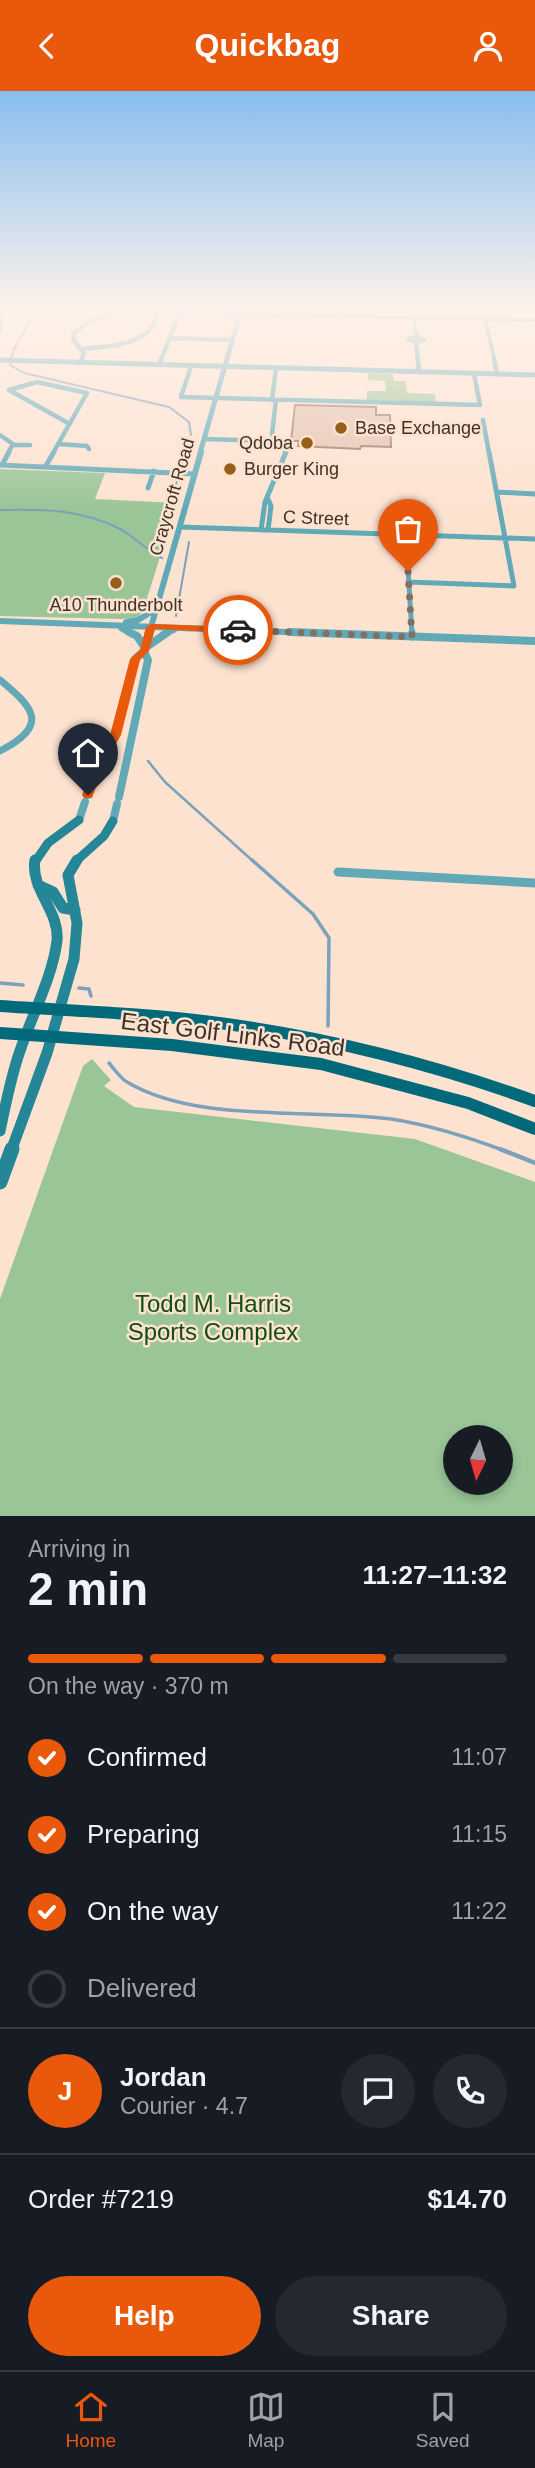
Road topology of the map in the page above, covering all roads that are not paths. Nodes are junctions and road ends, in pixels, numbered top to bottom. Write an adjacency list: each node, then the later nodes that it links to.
1 (188, 376): 5 (street)
2 (221, 376): 5 (street, Craycroft Road)
3 (276, 376): 6 (street)
4 (474, 376): 6 (street)
5 (215, 398): 6 (street); 10 (street, Craycroft Road)
6 (274, 400): 11 (street)
7 (484, 420): 21 (street)
8 (68, 423): 8 (street); 12 (street)
9 (0, 435): 13 (street)
10 (205, 439): 11 (street); 19 (street, Craycroft Road)
11 (279, 441): 23 (street)
12 (58, 444): 15 (street); 17 (street)
13 (12, 445): 14 (street); 16 (street)
14 (30, 445)
15 (89, 449)
16 (1, 465): 17 (street)
17 (45, 467): 18 (street)
18 (154, 471): 19 (street); 20 (street)
19 (195, 474): 24 (street, Craycroft Road)
20 (148, 488)
21 (497, 492): 22 (street); 28 (street)
22 (535, 494)
23 (268, 499): 25 (street); 26 (street)
24 (180, 527): 25 (street, C Street); 31 (street, Craycroft Road)
25 (261, 530): 26 (street, C Street)
26 (268, 530): 27 (street, C Street)
27 (406, 535): 28 (street, C Street); 30 (street)
28 (505, 538): 29 (street, C Street); 30 (street)
29 (535, 539)
30 (408, 582): 36 (street)
31 (156, 609): 33 (street); 34 (street, Craycroft Road)
32 (0, 621): 33 (street)
33 (110, 625): 34 (street); 38 (street)
34 (151, 627): 35 (street); 38 (street, Craycroft Road)
35 (189, 628): 36 (street); 38 (street)
36 (412, 637): 37 (street)
37 (535, 641)
38 (145, 649): 41 (street); 42 (street)
39 (0, 680): 40 (street)
40 (0, 751)
41 (79, 820): 45 (main road)
42 (113, 821): 46 (main road)
43 (338, 872): 44 (street)
44 (535, 883)
45 (38, 885): 46 (main road); 48 (main road)
46 (75, 909): 49 (main road)
47 (0, 1006): 48 (main road, East Golf Links Road)
48 (36, 1009): 49 (main road, East Golf Links Road); 51 (main road)
49 (60, 1011): 52 (main road); 53 (main road, East Golf Links Road)
50 (0, 1033): 51 (main road, East Golf Links Road)
51 (26, 1035): 52 (main road, East Golf Links Road); 55 (main road)
52 (52, 1037): 54 (main road, East Golf Links Road); 56 (main road)
53 (535, 1101)
54 (535, 1129)
55 (0, 1131)
56 (0, 1182)

